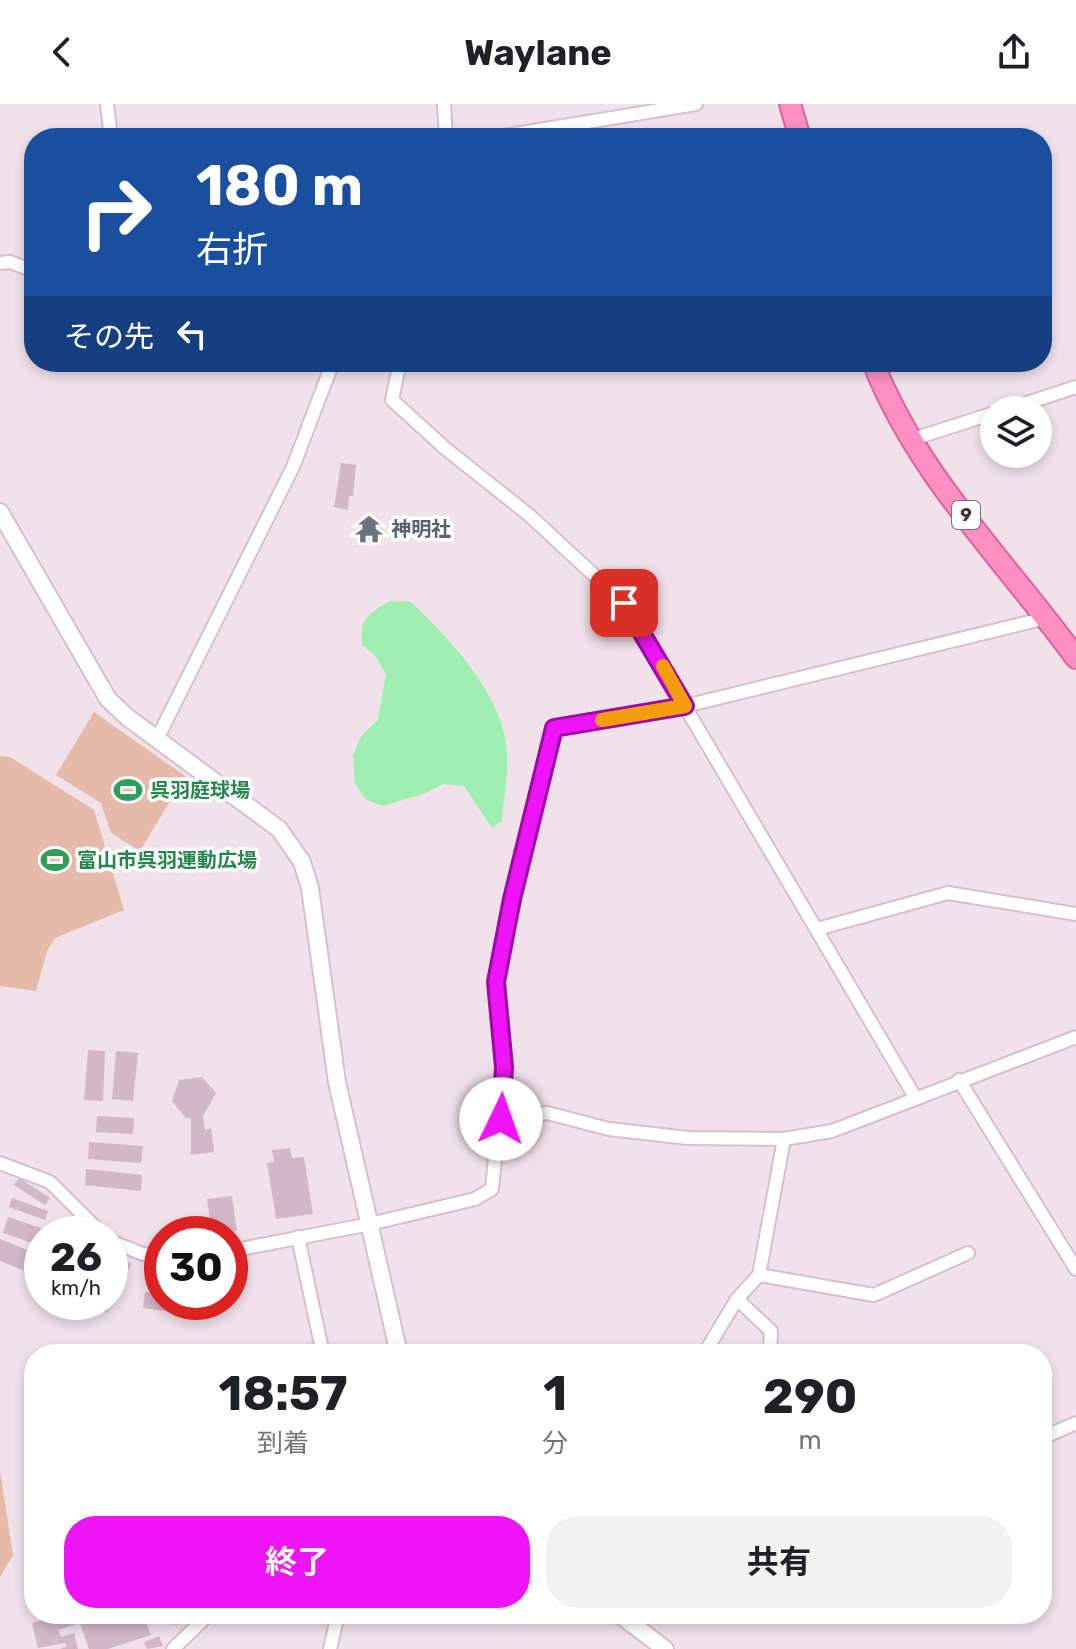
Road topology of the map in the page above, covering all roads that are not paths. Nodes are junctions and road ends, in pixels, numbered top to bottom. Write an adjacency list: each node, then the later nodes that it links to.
1 (107, 104): 5 (street)
2 (444, 104): 6 (street)
3 (696, 104): 7 (street)
4 (790, 104): 8 (main road)
5 (110, 128)
6 (445, 128)
7 (551, 128)
8 (797, 128)
9 (0, 263): 10 (street)
10 (24, 267)
11 (329, 372): 22 (street)
12 (398, 372): 21 (street)
13 (878, 372): 17 (main road, 9)
14 (1076, 387): 15 (street)
15 (1048, 396)
16 (980, 418): 17 (street)
17 (910, 440): 19 (main road, 9)
18 (0, 512): 22 (street)
19 (1046, 618): 20 (main road, 9); 21 (street)
20 (1076, 658)
21 (685, 706): 24 (street); 28 (street)
22 (157, 739): 32 (street)
23 (1076, 914): 24 (street)
24 (817, 929): 27 (street)
25 (1076, 1037): 26 (street)
26 (959, 1080): 27 (street); 36 (street)
27 (915, 1097): 29 (street)
28 (501, 1119): 29 (street); 32 (street)
29 (784, 1139): 37 (street)
30 (0, 1163): 31 (street)
31 (84, 1216)
32 (370, 1224): 33 (street); 40 (street)
33 (298, 1237): 34 (street); 39 (street)
34 (248, 1247)
35 (968, 1253): 37 (street)
36 (1076, 1269)
37 (759, 1275): 38 (street)
38 (737, 1299): 41 (street); 42 (street)
39 (321, 1344)
40 (397, 1344)
41 (710, 1344)
42 (770, 1344)
43 (1076, 1423): 44 (street)
44 (1052, 1434)
45 (199, 1624): 48 (street)
46 (336, 1624): 49 (street)
47 (632, 1624): 50 (street)
48 (173, 1649)
49 (330, 1649)
50 (665, 1649)

